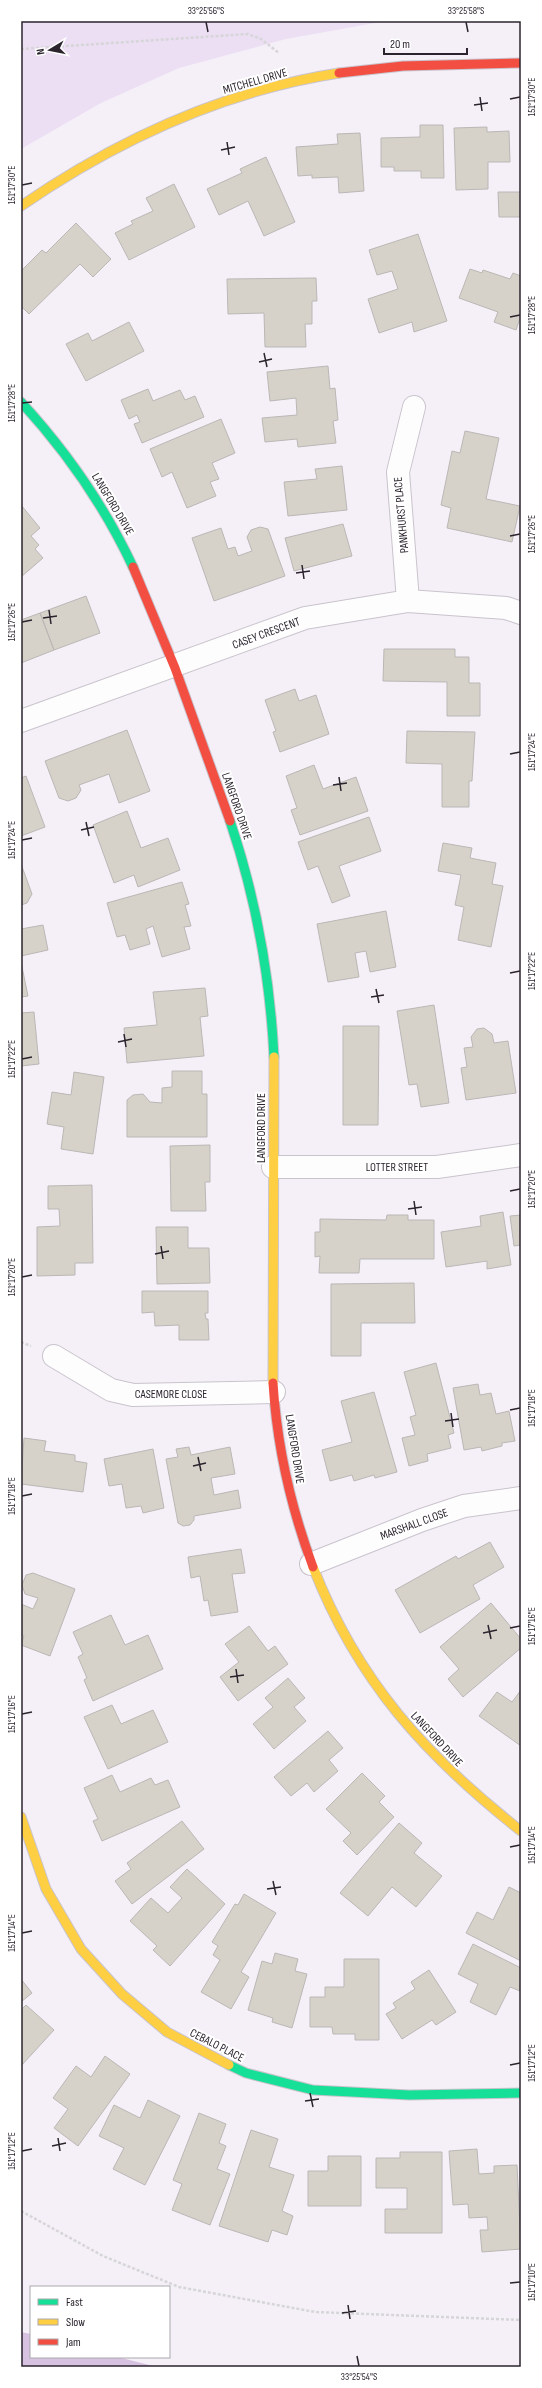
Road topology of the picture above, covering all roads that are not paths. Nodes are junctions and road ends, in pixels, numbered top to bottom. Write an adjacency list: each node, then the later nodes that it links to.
1 (521, 63): 2 (street, MITCHELL DRIVE)
2 (21, 206)
3 (21, 402): 7 (street, LANGFORD DRIVE)
4 (414, 407): 5 (street, PANKHURST PLACE)
5 (408, 601): 6 (street, CASEY CRESCENT); 7 (street, CASEY CRESCENT)
6 (521, 613)
7 (174, 666): 8 (street, CASEY CRESCENT); 10 (street, LANGFORD DRIVE)
8 (21, 722)
9 (521, 1155): 10 (street, LOTTER STREET)
10 (273, 1167): 12 (street, LANGFORD DRIVE)
11 (54, 1356): 12 (street, CASEMORE CLOSE)
12 (274, 1392): 14 (street, LANGFORD DRIVE)
13 (521, 1498): 14 (street, MARSHALL CLOSE)
14 (311, 1564): 16 (street, LANGFORD DRIVE)
15 (21, 1817): 17 (street, CEBALO PLACE)
16 (521, 1831)
17 (521, 2093)

